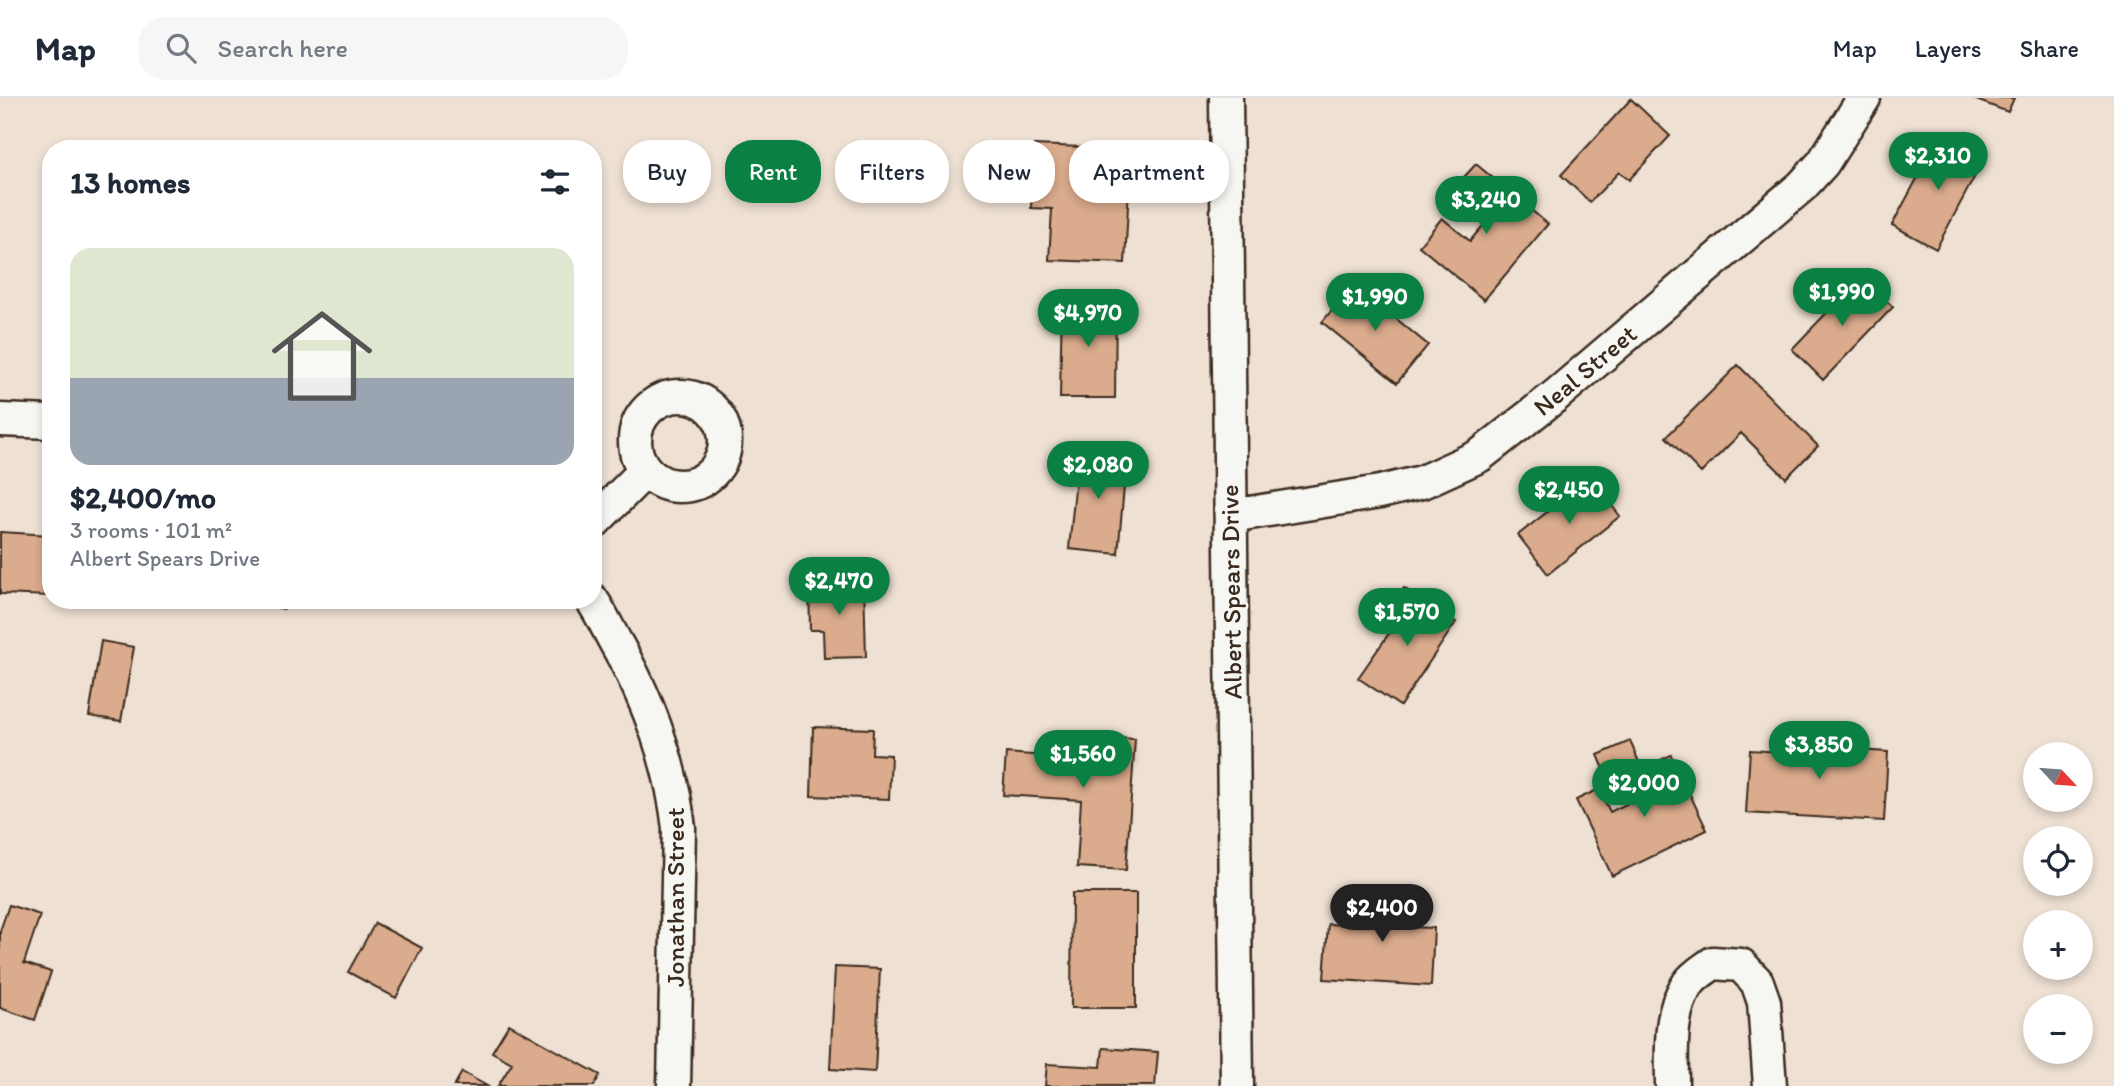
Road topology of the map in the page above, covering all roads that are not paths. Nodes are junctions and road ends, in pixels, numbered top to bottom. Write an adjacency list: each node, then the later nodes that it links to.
1 (1226, 98): 7 (street, Albert Spears Drive)
2 (1864, 98): 7 (street, Neal Street)
3 (0, 419): 4 (street)
4 (42, 421)
5 (645, 471): 6 (street)
6 (602, 514)
7 (1231, 516): 10 (street, Albert Spears Drive)
8 (597, 609): 9 (street, Jonathan Street)
9 (674, 1086)
10 (1237, 1086)
11 (1672, 1086): 12 (street)
12 (1770, 1086)

